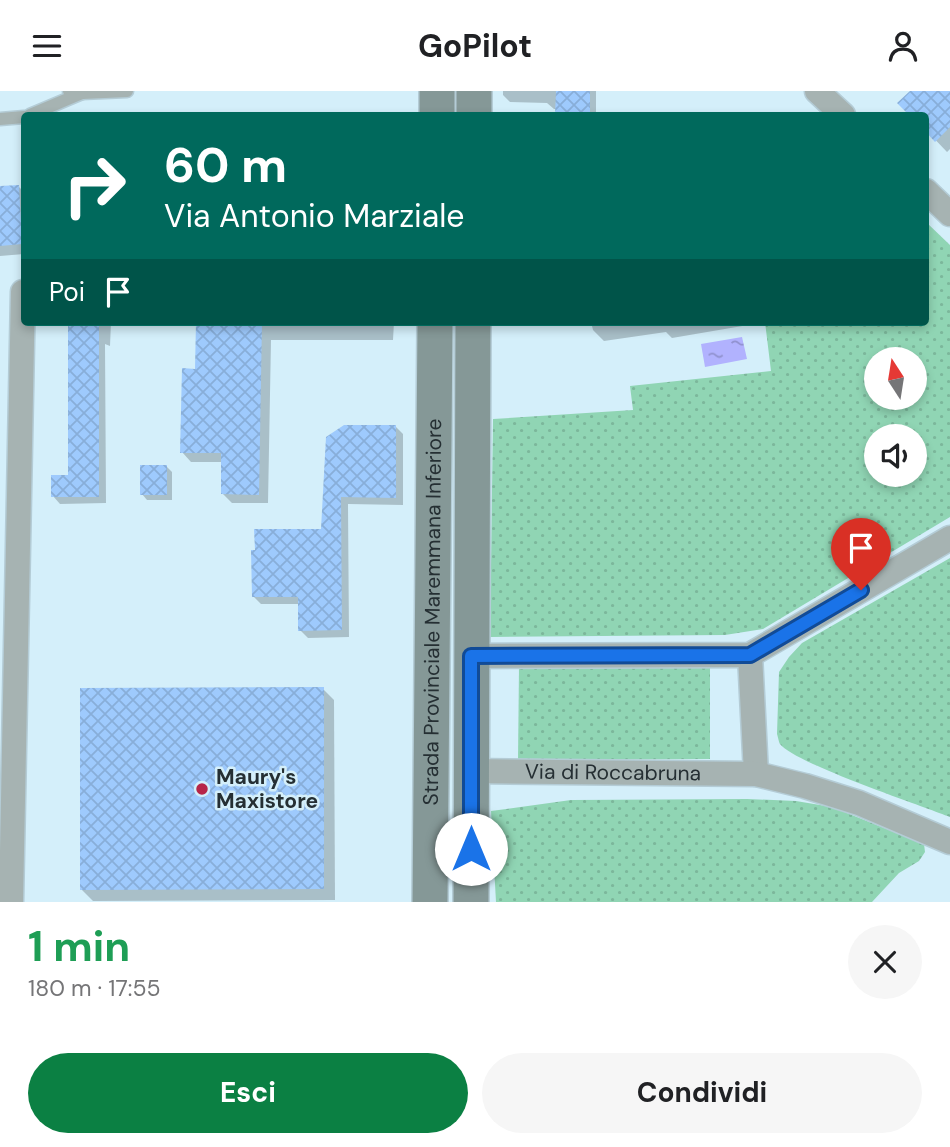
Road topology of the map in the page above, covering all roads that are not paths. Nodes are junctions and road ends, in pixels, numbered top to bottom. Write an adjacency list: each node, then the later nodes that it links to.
1 (127, 91): 5 (lane)
2 (437, 91): 7 (main road)
3 (474, 91): 8 (main road)
4 (817, 91): 9 (street)
5 (76, 92): 6 (lane)
6 (36, 112)
7 (437, 112)
8 (474, 112)
9 (841, 112)
10 (21, 117): 11 (lane)
11 (0, 119)
12 (929, 194): 13 (street)
13 (950, 214)
14 (22, 326): 23 (street)
15 (435, 326): 24 (main road, Strada Provinciale Maremmana Inferiore)
16 (473, 326): 19 (main road, Strada Provinciale Maremmana Inferiore)
17 (950, 538): 18 (street)
18 (750, 655): 19 (street); 21 (street)
19 (471, 656): 20 (main road, Strada Provinciale Maremmana Inferiore)
20 (471, 771): 21 (street, Via di Roccabruna); 25 (main road, Strada Provinciale Maremmana Inferiore)
21 (756, 774): 22 (street, Via di Roccabruna)
22 (950, 842)
23 (11, 902)
24 (430, 902)
25 (471, 902)

